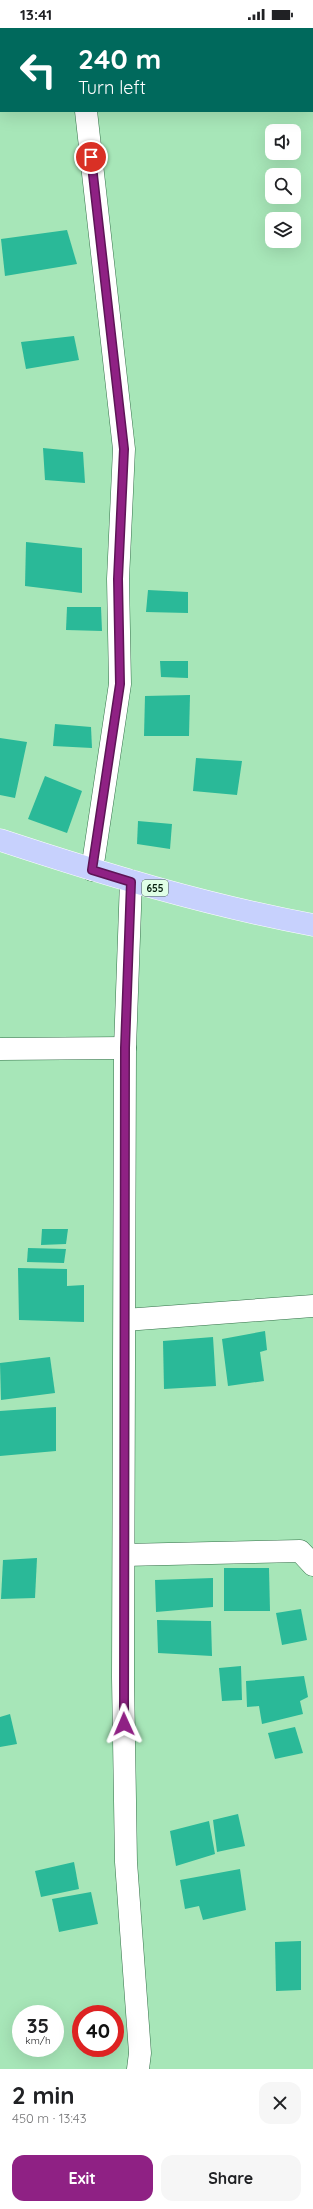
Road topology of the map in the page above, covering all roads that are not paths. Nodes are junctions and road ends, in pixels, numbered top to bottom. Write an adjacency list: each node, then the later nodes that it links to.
1 (86, 112): 3 (street)
2 (0, 840): 3 (main road, 655)
3 (92, 870): 4 (main road, 655)
4 (131, 882): 5 (main road, 655); 6 (street)
5 (313, 926)
6 (125, 1048): 7 (street); 9 (street)
7 (0, 1049)
8 (313, 1306): 9 (street)
9 (125, 1320): 10 (street)
10 (124, 1555): 11 (street); 12 (street)
11 (313, 1564)
12 (138, 2069)

